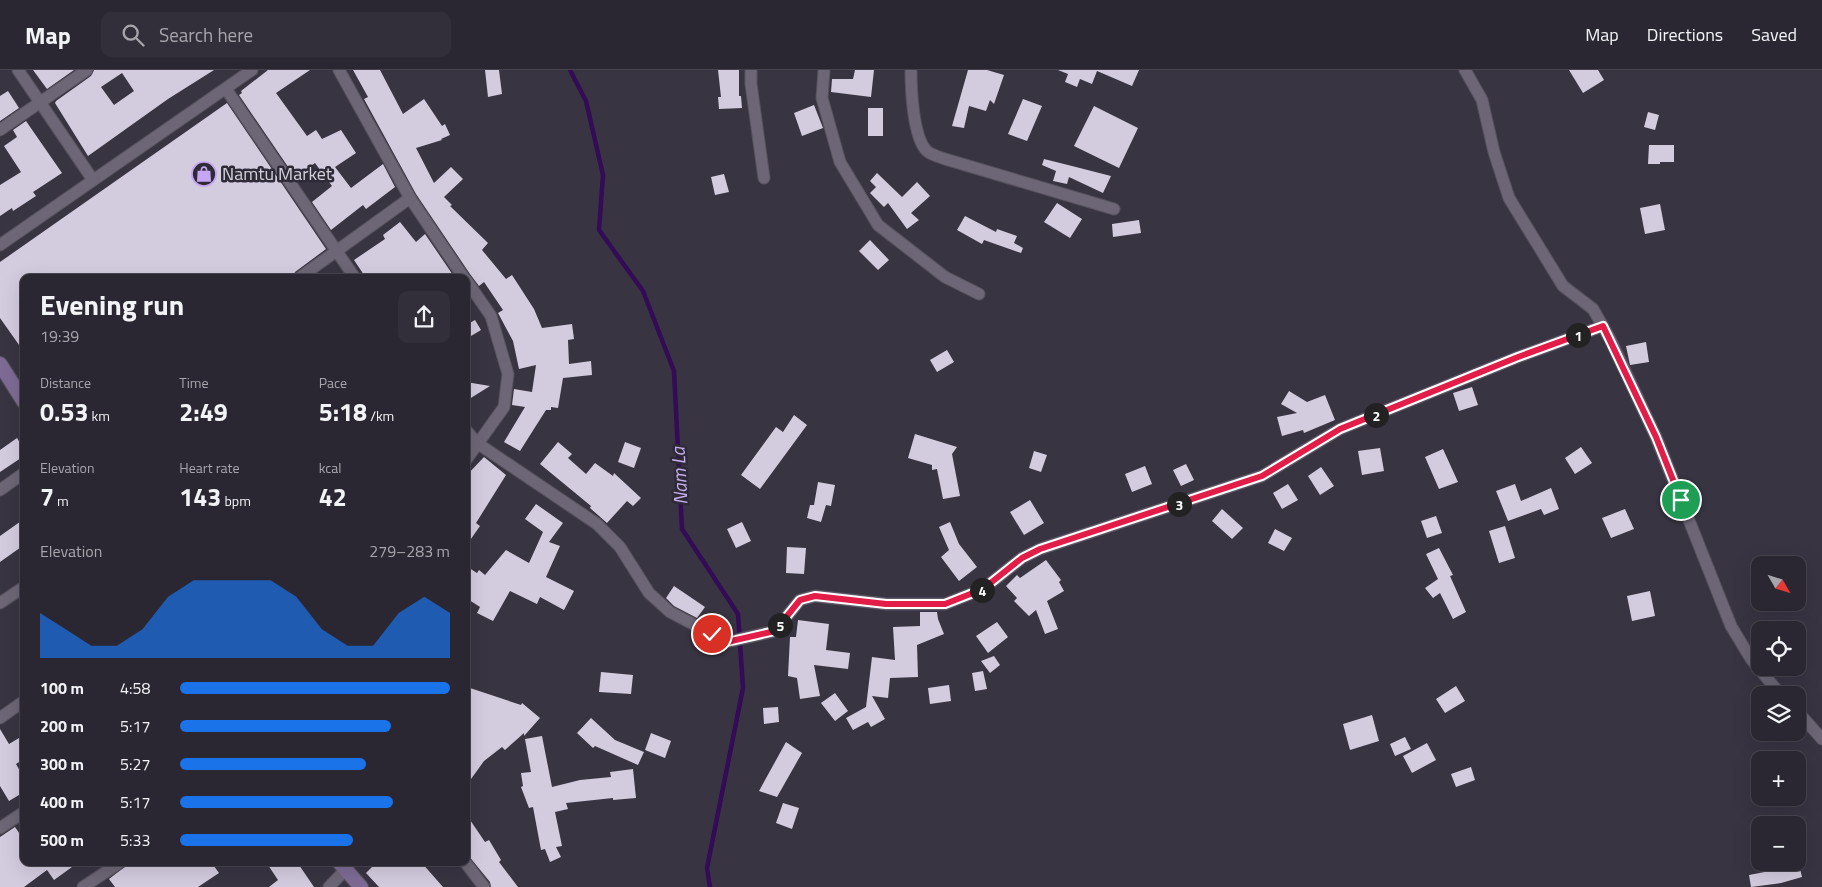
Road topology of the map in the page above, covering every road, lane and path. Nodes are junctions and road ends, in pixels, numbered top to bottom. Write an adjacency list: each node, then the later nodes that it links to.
1 (18, 70): 10 (street)
2 (86, 70): 10 (street)
3 (252, 70): 9 (street)
4 (339, 70): 14 (street)
5 (751, 70): 12 (street)
6 (824, 70): 22 (street)
7 (911, 70): 15 (street)
8 (1465, 70): 23 (street)
9 (226, 89): 13 (street); 17 (street)
10 (40, 102): 11 (street); 13 (street)
11 (0, 130)
12 (764, 178)
13 (92, 180): 16 (street)
14 (410, 198): 17 (street); 20 (street)
15 (1114, 209)
16 (0, 246)
17 (337, 250): 18 (street); 19 (street)
18 (304, 274)
19 (352, 274)
20 (462, 274)
21 (470, 286): 27 (street)
22 (980, 294)
23 (1603, 326): 27 (street); 33 (street)
24 (0, 364): 25 (main road)
25 (20, 396)
26 (470, 434): 27 (street)
27 (478, 442): 28 (street)
28 (470, 454)
29 (20, 476): 30 (street)
30 (0, 490)
31 (20, 590): 32 (street)
32 (0, 603)
33 (1774, 686)
34 (20, 704): 35 (street)
35 (0, 718)
36 (1806, 721): 37 (street)
37 (1822, 739)
38 (20, 815): 39 (street)
39 (0, 828)
40 (115, 866): 43 (street)
41 (342, 866): 44 (street); 45 (main road)
42 (468, 866): 46 (street)
43 (84, 887)
44 (329, 887)
45 (361, 887)
46 (484, 887)

